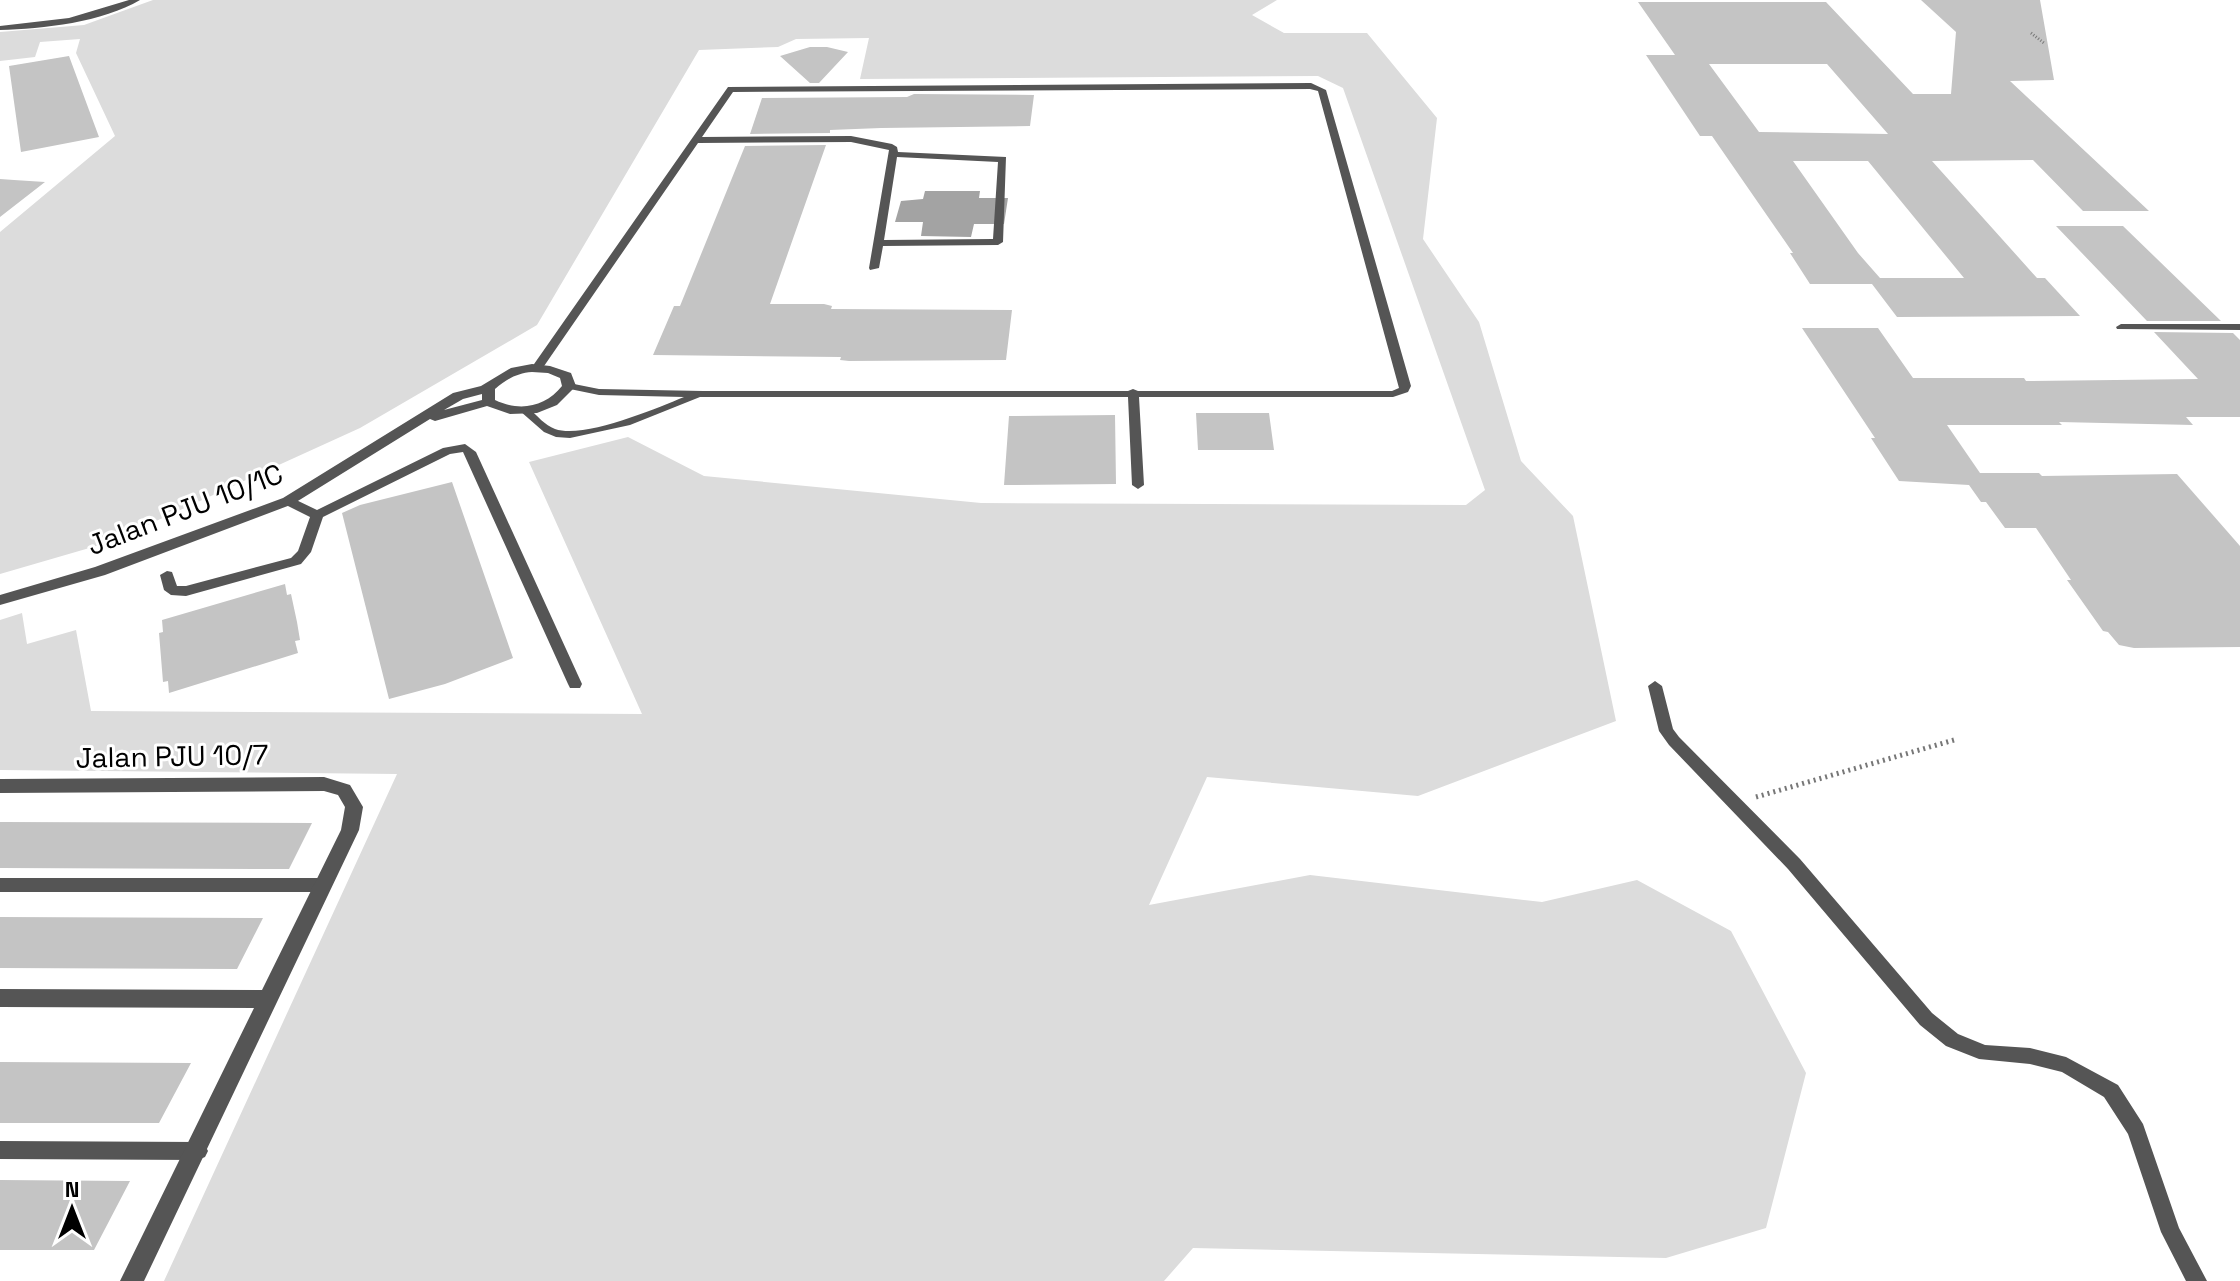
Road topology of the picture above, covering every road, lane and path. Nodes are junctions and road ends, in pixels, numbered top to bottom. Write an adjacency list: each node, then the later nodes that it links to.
1 (136, 0): 2 (lane)
2 (0, 28)
3 (2031, 33): 4 (path)
4 (2044, 43)
5 (695, 140): 6 (lane); 11 (lane); 14 (lane)
6 (893, 154): 7 (lane); 7 (lane)
7 (878, 243): 8 (lane)
8 (874, 268)
9 (2121, 327): 10 (lane)
10 (2240, 327)
11 (538, 367): 12 (street); 13 (street, Jalan PJU 10/1C)
12 (569, 386): 15 (lane); 17 (street)
13 (489, 387): 16 (street); 18 (street, Jalan PJU 10/1C)
14 (1133, 392): 15 (lane); 19 (lane)
15 (703, 394): 17 (lane)
16 (488, 402): 17 (street); 18 (street, Jalan PJU 10/1C)
17 (526, 411)
18 (421, 421): 20 (street, Jalan PJU 10/1C)
19 (1138, 485)
20 (288, 501): 21 (lane); 23 (street, Jalan PJU 10/1C)
21 (317, 515): 22 (lane); 24 (lane)
22 (167, 575)
23 (0, 600)
24 (575, 684)
25 (1655, 686): 28 (lane)
26 (1954, 740): 28 (path)
27 (0, 786): 30 (street, Jalan PJU 10/7)
28 (1736, 803): 36 (lane)
29 (0, 885): 30 (lane)
30 (323, 885): 32 (street)
31 (0, 998): 32 (street)
32 (269, 999): 34 (street)
33 (0, 1150): 34 (lane)
34 (198, 1151): 35 (street)
35 (132, 1281)
36 (2197, 1281)

